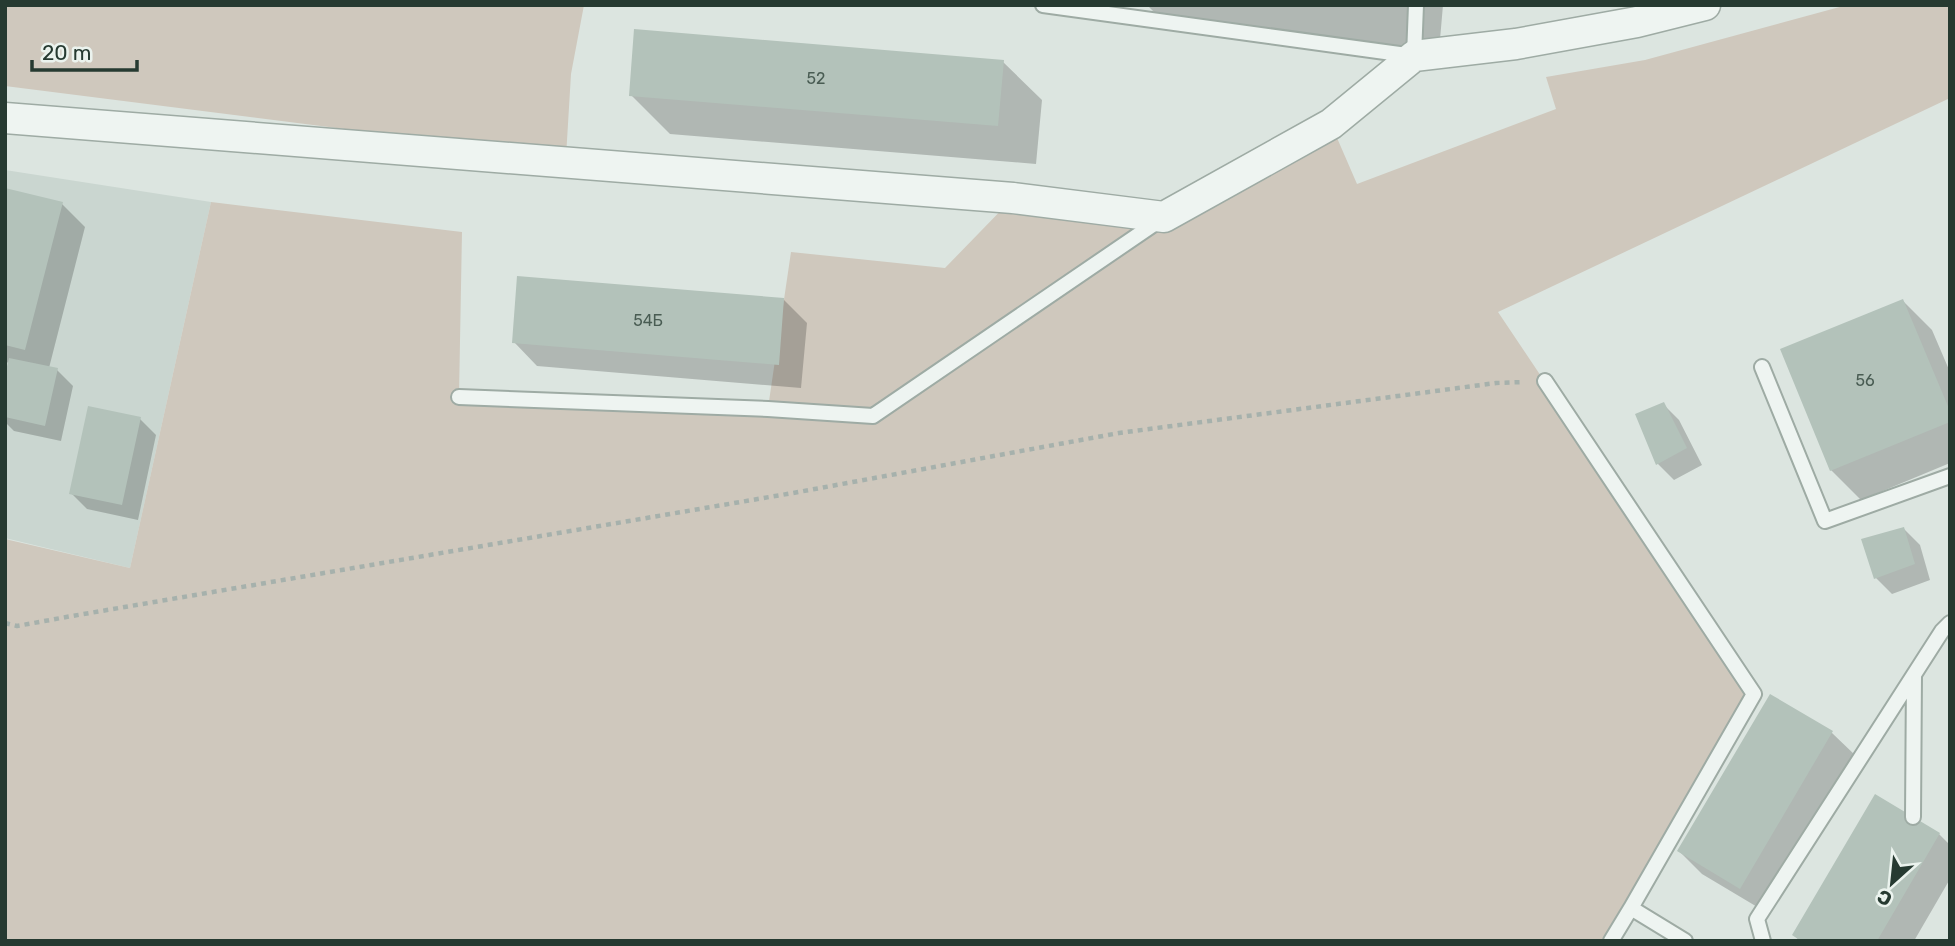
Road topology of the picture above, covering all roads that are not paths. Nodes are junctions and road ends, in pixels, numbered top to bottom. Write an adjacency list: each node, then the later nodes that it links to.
1 (1043, 5): 4 (lane)
2 (1416, 5): 4 (lane)
3 (1705, 5): 4 (street)
4 (1414, 56): 6 (street)
5 (5, 118): 6 (street)
6 (1164, 217): 9 (lane)
7 (1762, 367): 10 (lane)
8 (1545, 382): 14 (lane)
9 (459, 397)
10 (1950, 476)
11 (1950, 623): 12 (lane)
12 (1914, 674): 13 (lane); 17 (lane)
13 (1913, 817)
14 (1631, 908): 15 (lane); 16 (lane)
15 (1611, 941)
16 (1685, 941)
17 (1763, 941)

